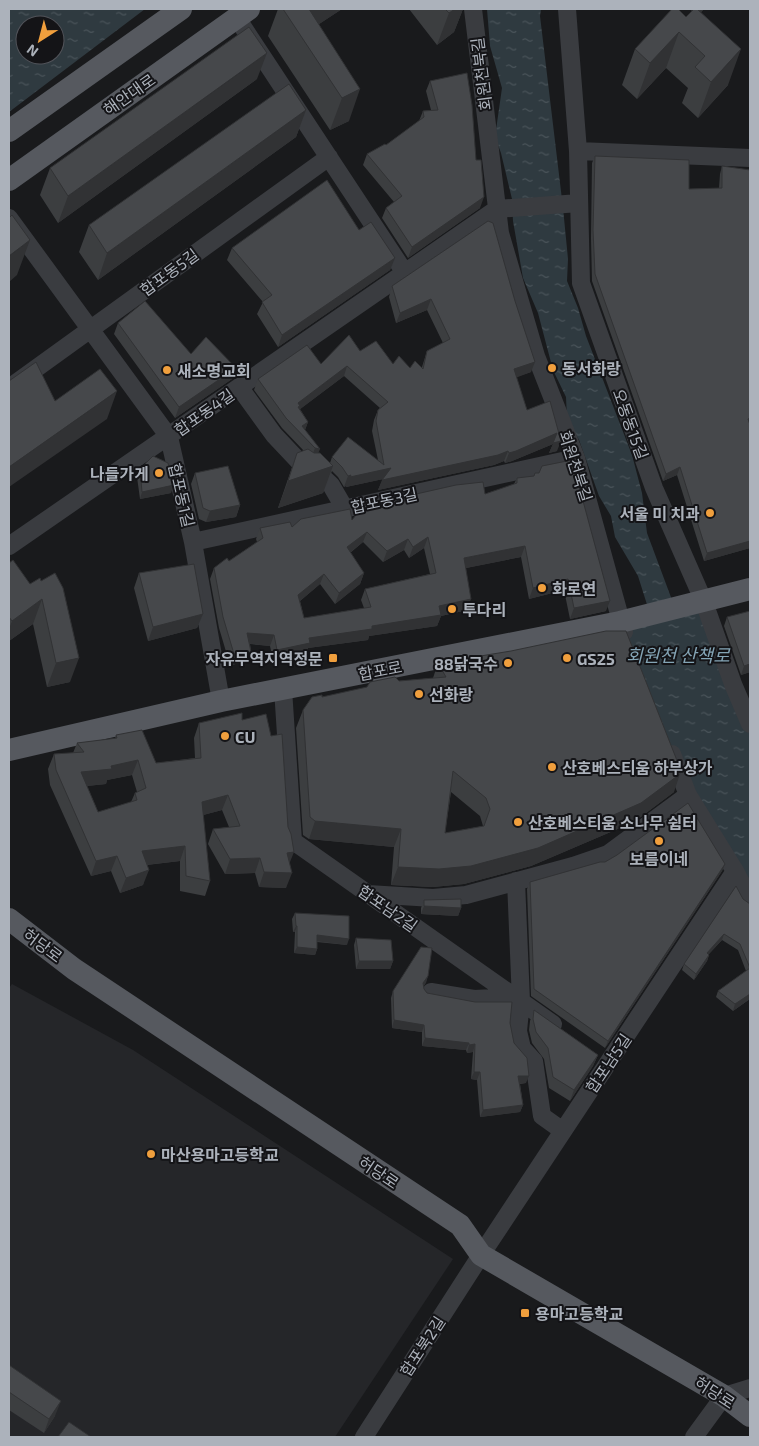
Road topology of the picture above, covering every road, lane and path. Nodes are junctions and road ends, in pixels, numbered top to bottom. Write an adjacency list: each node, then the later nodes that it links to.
1 (181, 9): 5 (main road)
2 (472, 9): 11 (street, 회원천북길)
3 (567, 9): 6 (street, 오동동15길)
4 (243, 13): 7 (street); 9 (main road, 해안대로)
5 (9, 131)
6 (578, 151): 8 (street); 10 (street, 오동동15길)
7 (329, 156): 13 (street); 14 (street, 합포동5길)
8 (750, 158)
9 (9, 180)
10 (579, 203): 11 (street); 23 (street, 오동동15길)
11 (497, 209): 13 (street, 합포동4길); 18 (street, 회원천북길)
12 (9, 218): 14 (street, 합포동1길)
13 (405, 273): 16 (street, 합포동4길)
14 (90, 329): 15 (street, 합포동5길); 17 (street, 합포동1길)
15 (9, 388)
16 (240, 388): 17 (street, 합포동4길); 19 (street)
17 (169, 437): 20 (street, 합포동1길); 21 (street, 합포동4길)
18 (576, 458): 19 (street, 합포동3길); 24 (street, 회원천북길)
19 (345, 509): 20 (street, 합포동3길)
20 (193, 542): 27 (street, 합포동1길)
21 (9, 546)
22 (750, 590): 23 (main road, 합포로)
23 (704, 602): 24 (main road, 합포로); 28 (street, 오동동15길)
24 (620, 622): 25 (street, 회원천북길); 26 (main road, 합포로)
25 (631, 650)
26 (283, 689): 27 (main road, 합포로); 34 (street, 합포남2길)
27 (221, 701): 30 (main road, 합포로)
28 (750, 724)
29 (667, 742): 31 (street)
30 (9, 750)
31 (688, 796): 32 (street); 33 (street)
32 (735, 872): 35 (street); 41 (street, 합포남5길)
33 (516, 881): 34 (street); 38 (street)
34 (368, 894): 38 (street, 합포남2길)
35 (750, 900)
36 (9, 920): 43 (main road, 허당로)
37 (431, 992): 38 (street)
38 (518, 999): 39 (street, 합포남2길); 42 (street)
39 (569, 1035)
40 (592, 1052): 41 (street)
41 (608, 1063): 42 (street, 합포남5길)
42 (563, 1131): 43 (street, 합포남5길)
43 (481, 1255): 45 (main road, 허당로); 47 (street, 합포북2길)
44 (750, 1388): 45 (street)
45 (724, 1396): 46 (main road, 허당로); 48 (street)
46 (750, 1416)
47 (364, 1437)
48 (694, 1437)

